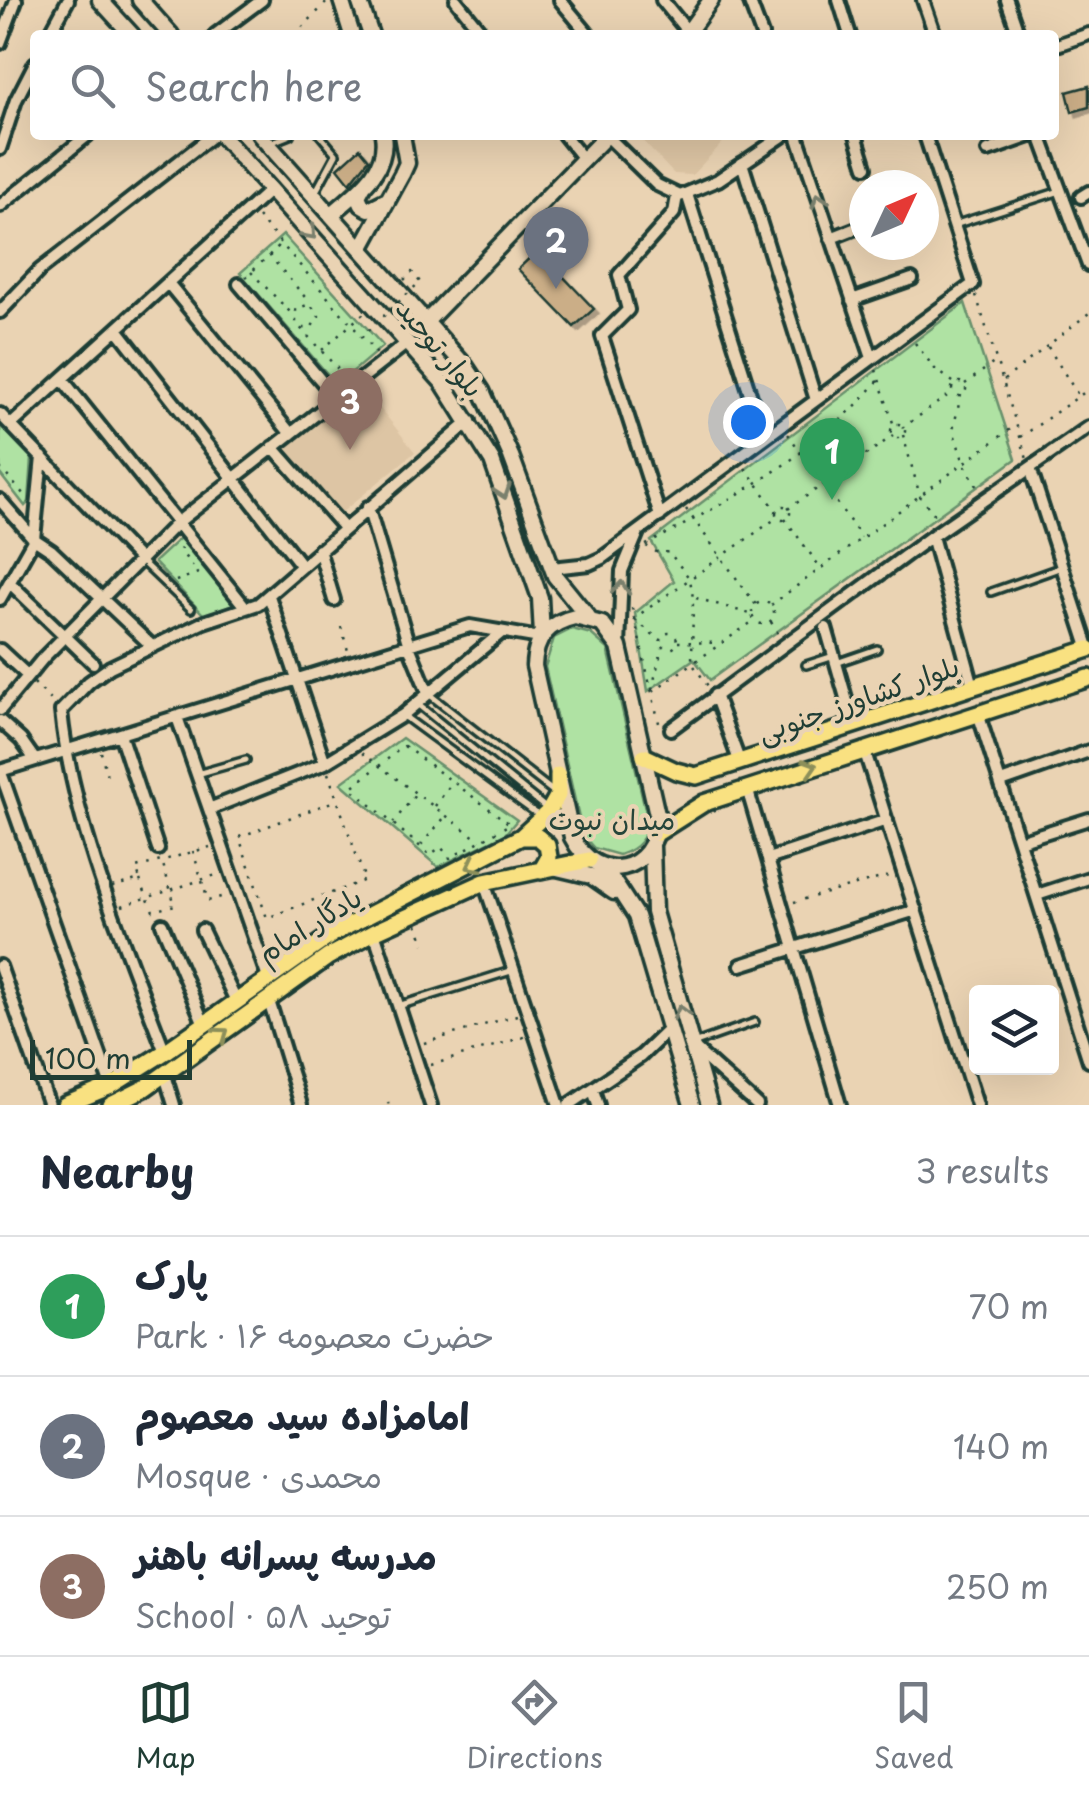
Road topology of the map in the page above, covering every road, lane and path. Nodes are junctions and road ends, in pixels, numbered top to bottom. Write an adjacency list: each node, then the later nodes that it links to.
1 (16, 0): 33 (street)
2 (68, 0): 17 (street)
3 (100, 0): 18 (main road)
4 (140, 0): 19 (main road)
5 (262, 0): 20 (street)
6 (329, 0): 21 (path)
7 (341, 0): 22 (main road)
8 (360, 0): 23 (main road)
9 (456, 0): 24 (street)
10 (560, 0): 25 (street)
11 (662, 0): 26 (street)
12 (711, 0): 27 (main road)
13 (750, 0): 28 (street)
14 (839, 0): 29 (street)
15 (924, 0): 30 (street)
16 (1008, 0): 31 (street)
17 (53, 30)
18 (127, 30)
19 (167, 30)
20 (223, 30)
21 (301, 30)
22 (350, 30)
23 (369, 30)
24 (480, 30)
25 (585, 30)
26 (684, 30)
27 (690, 30)
28 (760, 30)
29 (848, 30)
30 (933, 30)
31 (1017, 30)
32 (1089, 34): 34 (street)
33 (0, 43)
34 (1059, 44)
35 (30, 73): 52 (street)
36 (82, 140): 63 (street)
37 (206, 140): 82 (street)
38 (226, 140): 58 (main road, بلوار توحید)
39 (264, 140): 60 (main road, بلوار توحید)
40 (324, 140): 60 (lane)
41 (383, 140): 57 (main road)
42 (403, 140): 62 (main road)
43 (568, 140): 54 (street)
44 (602, 140): 54 (main road)
45 (611, 140): 61 (street)
46 (776, 140): 55 (street)
47 (799, 140): 68 (street, one-way to 47)
48 (858, 140): 56 (street)
49 (928, 140): 66 (street)
50 (1023, 140): 53 (street)
51 (1039, 140): 59 (street)
52 (0, 150)
53 (988, 152)
54 (584, 160): 85 (main road)
55 (742, 163): 61 (street); 107 (street)
56 (866, 167)
57 (364, 184): 62 (main road); 65 (main road)
58 (271, 190): 64 (street); 81 (main road, بلوار توحید, one-way to 81)
59 (1060, 191): 66 (lane); 72 (street)
60 (313, 195): 65 (main road, بلوار توحید)
61 (682, 195): 120 (street); 139 (street)
62 (386, 200): 70 (main road)
63 (0, 206)
64 (250, 208): 69 (path); 76 (street)
65 (331, 216): 70 (main road, بلوار توحید)
66 (954, 226): 78 (street)
67 (849, 231): 68 (street)
68 (831, 238): 79 (street)
69 (281, 244): 71 (path); 86 (path)
70 (361, 249): 85 (main road, بلوار توحید)
71 (269, 256): 73 (path); 80 (path)
72 (1088, 266)
73 (252, 272): 77 (path); 84 (path)
74 (412, 272): 86 (path, bridge)
75 (912, 278): 79 (street)
76 (168, 283): 88 (street); 116 (street)
77 (239, 284): 105 (street)
78 (973, 284): 89 (street); 94 (path)
79 (852, 300): 93 (street)
80 (310, 304): 84 (path); 87 (path)
81 (374, 306): 86 (path); 90 (main road, بلوار توحید)
82 (0, 312)
83 (1089, 313): 91 (path)
84 (294, 316): 87 (path)
85 (426, 322): 156 (main road, بلوار توحید)
86 (350, 324): 92 (path); 95 (path)
87 (303, 328): 92 (path)
88 (118, 329): 96 (street); 128 (street)
89 (908, 332): 93 (street); 99 (path)
90 (407, 343): 95 (street); 109 (main road, بلوار توحید)
91 (1047, 346): 98 (path); 106 (path)
92 (322, 350): 100 (path)
93 (872, 358): 97 (path); 107 (street)
94 (996, 360): 98 (path); 101 (path)
95 (384, 361): 100 (street)
96 (62, 378): 110 (street); 143 (street)
97 (879, 380): 113 (path); 122 (path)
98 (1003, 381): 111 (path)
99 (956, 384): 101 (path); 103 (path)
100 (351, 385): 105 (street)
101 (964, 385): 104 (path)
102 (1089, 389): 106 (path)
103 (953, 392): 104 (path); 115 (path)
104 (961, 394): 125 (path)
105 (336, 396): 116 (street)
106 (1079, 396): 119 (path)
107 (816, 400): 112 (street)
108 (0, 414): 110 (street)
109 (470, 421): 136 (street); 164 (main road, بلوار توحید, one-way to 164)
110 (11, 425): 123 (street)
111 (1016, 425): 119 (path); 125 (path)
112 (782, 426): 120 (street); 122 (path)
113 (894, 426): 115 (path); 118 (path)
114 (1089, 426): 127 (street)
115 (902, 428): 117 (path)
116 (290, 434): 121 (street)
117 (903, 435): 118 (path); 131 (path)
118 (893, 436): 130 (path)
119 (1020, 437): 127 (path)
120 (764, 438): 124 (street)
121 (273, 447): 128 (street); 145 (street)
122 (801, 453): 129 (path); 130 (path)
123 (42, 457): 132 (street); 152 (street)
124 (738, 458): 129 (path); 134 (street)
125 (964, 463): 131 (path); 135 (path)
126 (0, 468): 132 (path)
127 (1030, 468): 135 (street); 154 (street)
128 (235, 478): 143 (street); 153 (street)
129 (756, 484): 138 (path); 141 (path)
130 (823, 485): 137 (path); 149 (path)
131 (920, 496): 144 (path); 149 (path)
132 (38, 499): 148 (street)
133 (0, 500): 148 (street)
134 (680, 500): 139 (street); 141 (path)
135 (985, 500): 144 (street)
136 (368, 507): 145 (street); 188 (street)
137 (788, 508): 138 (path); 142 (path)
138 (777, 511): 140 (path)
139 (660, 516): 146 (street)
140 (778, 517): 142 (path); 151 (path)
141 (694, 519): 151 (path); 157 (path)
142 (785, 519): 155 (path)
143 (177, 523): 152 (street); 159 (path); 170 (street)
144 (945, 527): 147 (street)
145 (344, 528): 150 (street)
146 (639, 531): 156 (street); 190 (street, one-way to 146)
147 (932, 536): 186 (street); 202 (street)
148 (34, 538): 158 (street); 163 (street)
149 (862, 539): 155 (path)
150 (319, 550): 153 (street); 167 (street)
151 (722, 556): 157 (path); 168 (path)
152 (141, 562): 159 (lane); 163 (street)
153 (302, 565): 161 (street)
154 (1062, 567): 160 (lane); 193 (street)
155 (821, 568): 169 (path)
156 (553, 572): 164 (main road); 173 (main road, بلوار توحید)
157 (690, 579): 165 (path); 174 (path)
158 (11, 584): 166 (street); 180 (street)
159 (166, 585): 171 (lane)
160 (991, 592)
161 (268, 596): 170 (street); 201 (street)
162 (630, 596): 174 (path)
163 (104, 598): 180 (street); 187 (street)
164 (540, 598): 181 (main road, بلوار توحید)
165 (693, 598): 172 (path); 183 (path)
166 (0, 599)
167 (334, 600)
168 (756, 604): 169 (path); 172 (path)
169 (772, 605): 176 (path)
170 (246, 608): 187 (street)
171 (191, 609)
172 (752, 614): 175 (path)
173 (589, 618): 181 (main road); 190 (main road)
174 (634, 619): 182 (path); 203 (path)
175 (755, 620): 176 (path); 185 (path)
176 (770, 621): 186 (path)
177 (342, 627): 196 (path)
178 (826, 628): 194 (street)
179 (502, 632): 181 (street); 188 (street); 204 (street)
180 (65, 635): 195 (street); 199 (street)
181 (541, 637): 229 (main road)
182 (660, 640): 184 (path); 189 (path)
183 (692, 640): 184 (path); 185 (path); 197 (path)
184 (677, 642): 189 (path)
185 (722, 643): 197 (path)
186 (784, 644): 205 (street)
187 (152, 646): 208 (street)
188 (408, 646): 196 (street); 204 (street)
189 (662, 646): 203 (path)
190 (619, 647): 221 (main road)
191 (0, 650): 199 (street)
192 (877, 650): 194 (lane)
193 (1089, 650): 202 (main road, بلوار کشاورز جنوبی)
194 (835, 659): 198 (lane); 213 (street)
195 (93, 663)
196 (352, 663): 201 (street)
197 (692, 664): 203 (path); 205 (path)
198 (806, 664)
199 (28, 676): 207 (street); 208 (path)
200 (1089, 678): 209 (main road, بلوار کشاورز جنوبی)
201 (296, 679): 211 (street); 224 (street)
202 (973, 686): 213 (main road, بلوار کشاورز جنوبی)
203 (652, 692): 215 (path)
204 (428, 693): 206 (street); 236 (lane)
205 (715, 695): 215 (street); 225 (street)
206 (416, 703): 210 (street); 241 (lane)
207 (0, 710)
208 (61, 711): 219 (street)
209 (978, 714): 218 (main road, بلوار کشاورز جنوبی); 233 (street)
210 (403, 715): 217 (street); 241 (lane)
211 (178, 717): 214 (street); 228 (street)
212 (0, 721): 222 (street)
213 (854, 726): 225 (main road, بلوار کشاورز جنوبی)
214 (120, 734): 216 (street); 253 (street)
215 (667, 734)
216 (98, 741): 219 (street); 230 (path)
217 (354, 745): 224 (street); 226 (path)
218 (864, 749): 234 (main road, بلوار کشاورز جنوبی, one-way to 218); 244 (street)
219 (65, 751): 222 (street); 263 (street)
220 (1089, 751): 233 (street)
221 (644, 756): 231 (main road); 247 (main road)
222 (36, 760): 227 (street)
223 (246, 760): 228 (lane)
224 (324, 763): 237 (path); 240 (street)
225 (741, 764): 231 (main road, بلوار کشاورز جنوبی)
226 (378, 766): 232 (path); 235 (path); 245 (path)
227 (0, 770): 296 (street)
228 (197, 774): 240 (street)
229 (558, 775): 236 (main road, یادگار امام); 255 (main road)
230 (108, 776)
231 (696, 776): 238 (main road)
232 (452, 782): 239 (path); 248 (path)
233 (1000, 782): 249 (street)
234 (748, 788): 238 (main road, بلوار کشاورز جنوبی); 254 (street)
235 (416, 794): 239 (path); 245 (path)
236 (558, 794): 241 (main road, یادگار امام)
237 (337, 800): 237 (path)
238 (704, 803): 247 (main road, بلوار کشاورز جنوبی)
239 (434, 807): 242 (path)
240 (209, 809): 250 (street)
241 (546, 815): 246 (main road, یادگار امام)
242 (446, 816): 248 (path); 251 (path)
243 (1089, 819): 249 (street)
244 (887, 820): 254 (street); 258 (street)
245 (393, 823): 251 (path)
246 (522, 837): 256 (main road); 281 (main road, یادگار امام, one-way to 281)
247 (655, 840): 255 (main road); 290 (main road, one-way to 247)
248 (480, 841): 251 (path)
249 (1020, 841): 266 (street)
250 (221, 844): 252 (path); 257 (street)
251 (420, 846)
252 (193, 852): 253 (path); 261 (path)
253 (160, 854): 259 (path); 264 (path)
254 (768, 860): 268 (street)
255 (594, 863): 256 (main road, یادگار امام); 274 (main road)
256 (549, 869): 262 (main road, یادگار امام); 274 (main road)
257 (230, 870): 261 (path); 265 (street)
258 (903, 872): 268 (path); 270 (street)
259 (140, 878): 263 (path); 267 (path)
260 (1089, 878): 266 (street)
261 (202, 880): 264 (path); 265 (path)
262 (484, 882): 271 (main road, یادگار امام); 280 (street)
263 (105, 890): 269 (street)
264 (170, 890): 267 (path); 267 (path)
265 (238, 892): 281 (street)
266 (1037, 895): 293 (street)
267 (146, 898): 269 (path)
268 (782, 905): 277 (street)
269 (112, 910): 292 (street)
270 (916, 910): 277 (street); 311 (street)
271 (414, 913): 275 (main road, یادگار امام); 276 (path)
272 (162, 924): 287 (street)
273 (202, 930): 283 (street)
274 (640, 930): 288 (main road)
275 (374, 932): 282 (main road, یادگار امام); 284 (street)
276 (424, 944)
277 (794, 948): 278 (street); 310 (street)
278 (741, 965)
279 (0, 966): 298 (street)
280 (514, 970): 284 (lane); 285 (street)
281 (268, 978): 283 (main road, یادگار امام)
282 (269, 1000): 295 (main road, یادگار امام, one-way to 282); 302 (street)
283 (236, 1001): 287 (main road, یادگار امام)
284 (398, 1006): 291 (street)
285 (528, 1012): 289 (street); 291 (path)
286 (754, 1022): 290 (lane)
287 (204, 1024): 292 (main road, یادگار امام)
288 (668, 1030): 297 (street); 307 (main road)
289 (535, 1034): 294 (path); 304 (street)
290 (690, 1045): 308 (main road); 309 (street)
291 (412, 1046): 294 (street)
292 (165, 1052): 296 (main road, یادگار امام)
293 (1089, 1061)
294 (419, 1069): 303 (street)
295 (165, 1075): 300 (main road, یادگار امام); 301 (street)
296 (111, 1086): 299 (main road, یادگار امام)
297 (593, 1090): 305 (street); 306 (street)
298 (48, 1105)
299 (65, 1105)
300 (111, 1105)
301 (174, 1105)
302 (301, 1105)
303 (431, 1105)
304 (559, 1105)
305 (569, 1105)
306 (598, 1105)
307 (692, 1105)
308 (709, 1105)
309 (757, 1105)
310 (840, 1105)
311 (978, 1105)

